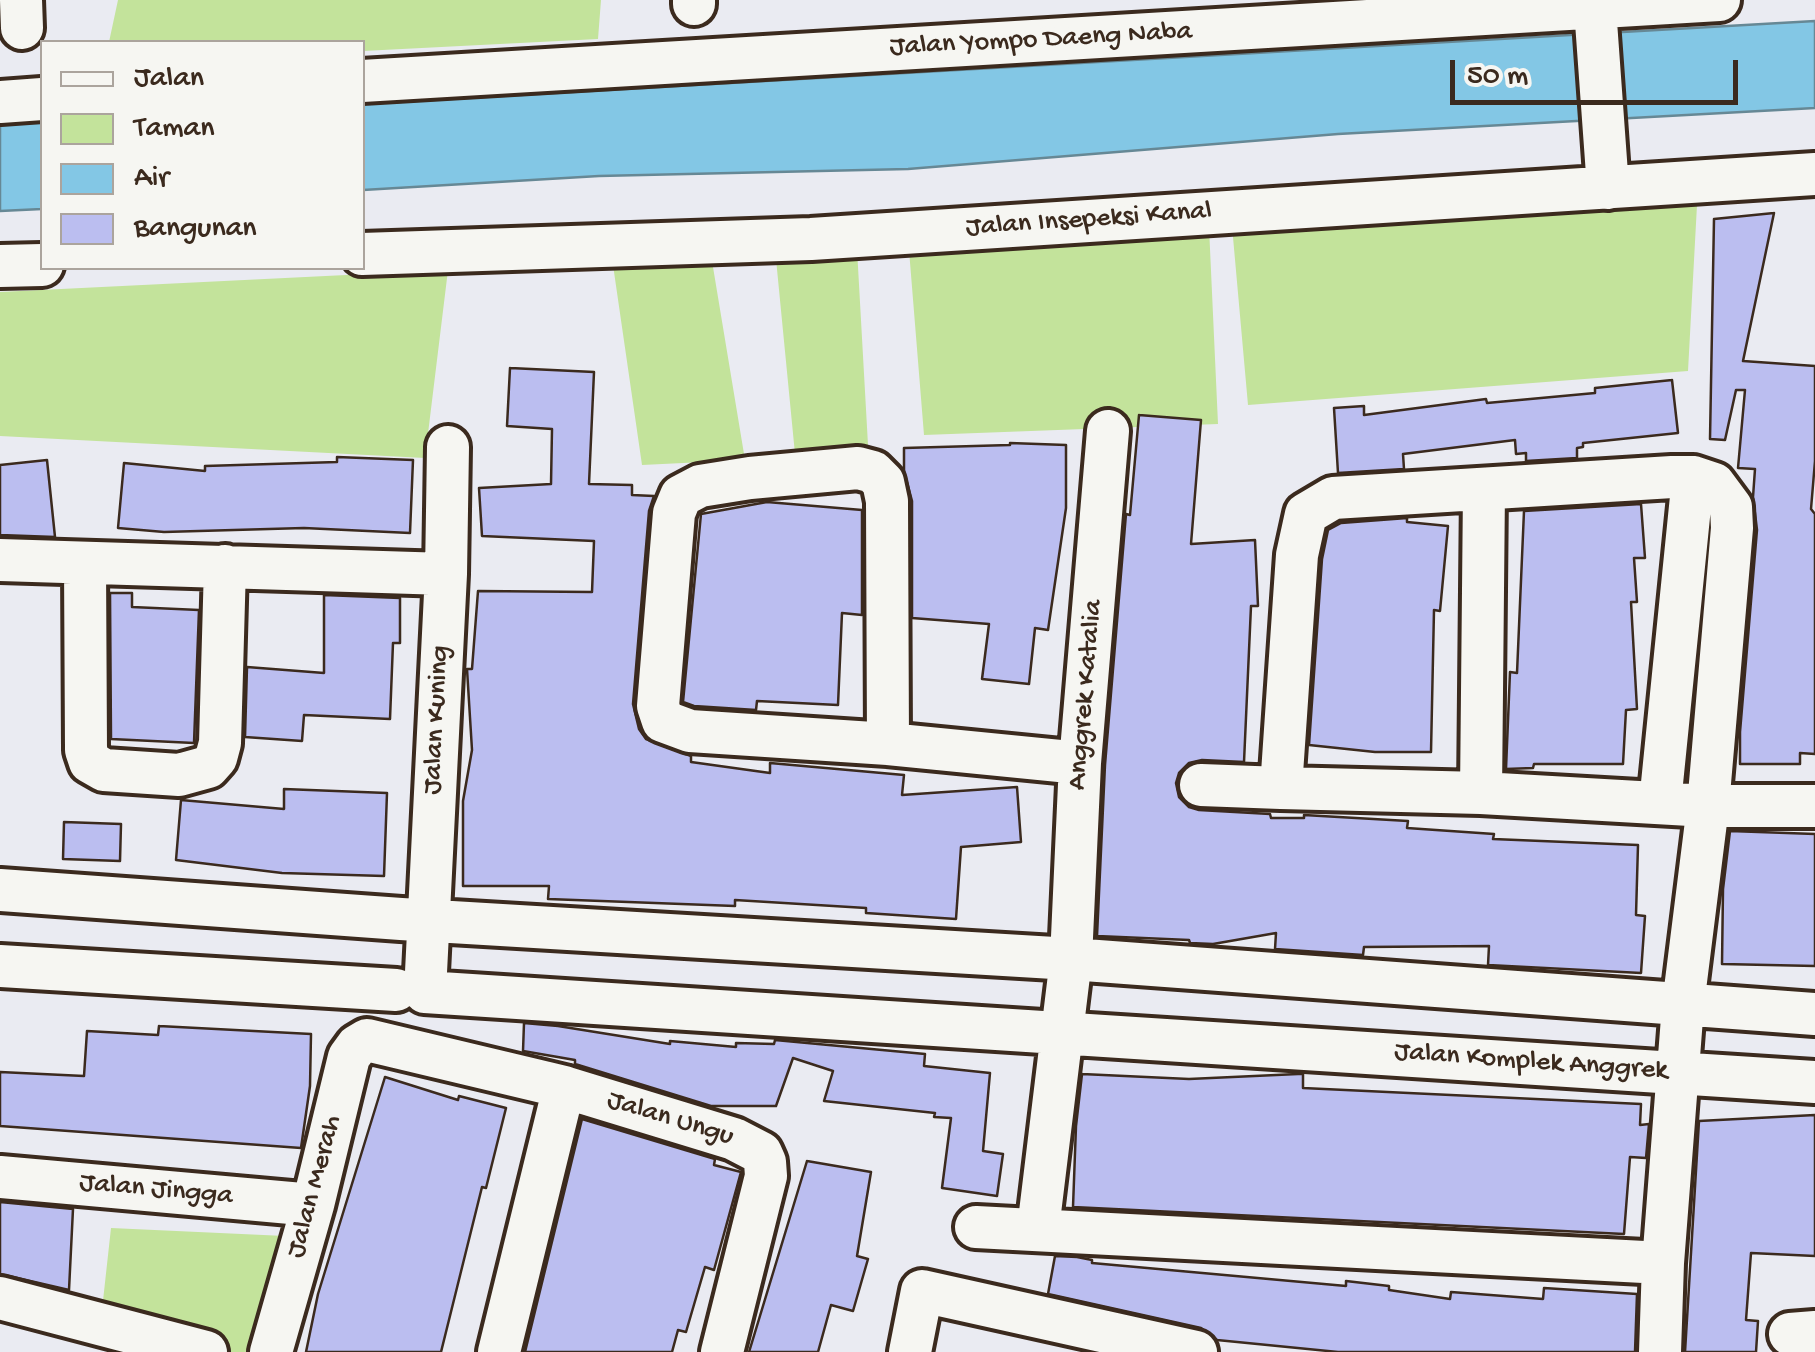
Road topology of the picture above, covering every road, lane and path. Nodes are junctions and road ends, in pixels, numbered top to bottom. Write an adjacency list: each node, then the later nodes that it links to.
1 (1719, 0): 2 (street, Jalan Yompo Daeng Naba)
2 (1595, 8): 3 (street, Jalan Yompo Daeng Naba); 7 (street)
3 (365, 81)
4 (40, 100): 5 (street)
5 (0, 102)
6 (1815, 174): 7 (street, Jalan Insepeksi Kanal)
7 (1608, 188): 8 (street, Jalan Insepeksi Kanal)
8 (365, 254)
9 (40, 265): 10 (street)
10 (0, 266)
11 (1108, 431): 20 (street, Anggrek Katalia)
12 (448, 447): 18 (street, Jalan Kuning)
13 (1692, 477): 14 (street); 24 (street); 25 (street)
14 (1484, 488): 22 (street); 23 (street)
15 (0, 560): 16 (street)
16 (85, 563): 17 (street); 17 (street)
17 (225, 566): 18 (street)
18 (446, 574): 28 (street, Jalan Kuning)
19 (888, 744): 19 (street); 20 (street)
20 (1080, 763): 29 (street, Anggrek Katalia)
21 (1201, 785): 22 (street)
22 (1282, 788): 23 (street)
23 (1480, 792): 24 (street)
24 (1660, 802): 25 (street)
25 (1708, 806): 26 (street); 32 (street)
26 (1815, 806)
27 (0, 890): 28 (street)
28 (428, 920): 29 (street); 31 (street, Jalan Kuning)
29 (1070, 959): 32 (street); 34 (street, Anggrek Katalia)
30 (0, 966): 31 (street)
31 (410, 991): 34 (street, Jalan Komplek Anggrek)
32 (1683, 1005): 33 (street); 36 (street)
33 (1815, 1014)
34 (1061, 1032): 36 (street, Jalan Komplek Anggrek); 42 (street, Anggrek Katalia)
35 (378, 1042): 38 (street, Jalan Ungu); 40 (street, Jalan Merah)
36 (1678, 1073): 37 (street, Jalan Komplek Anggrek); 43 (street)
37 (1815, 1082)
38 (564, 1087): 47 (street); 48 (street, Jalan Ungu)
39 (0, 1177): 40 (street, Jalan Jingga)
40 (313, 1205): 46 (street, Jalan Merah)
41 (976, 1227): 42 (street)
42 (1038, 1229): 43 (street)
43 (1662, 1263): 51 (street)
44 (0, 1298): 45 (street)
45 (206, 1352)
46 (271, 1352)
47 (499, 1352)
48 (722, 1352)
49 (910, 1352): 50 (street)
50 (1196, 1352)
51 (1660, 1352)

